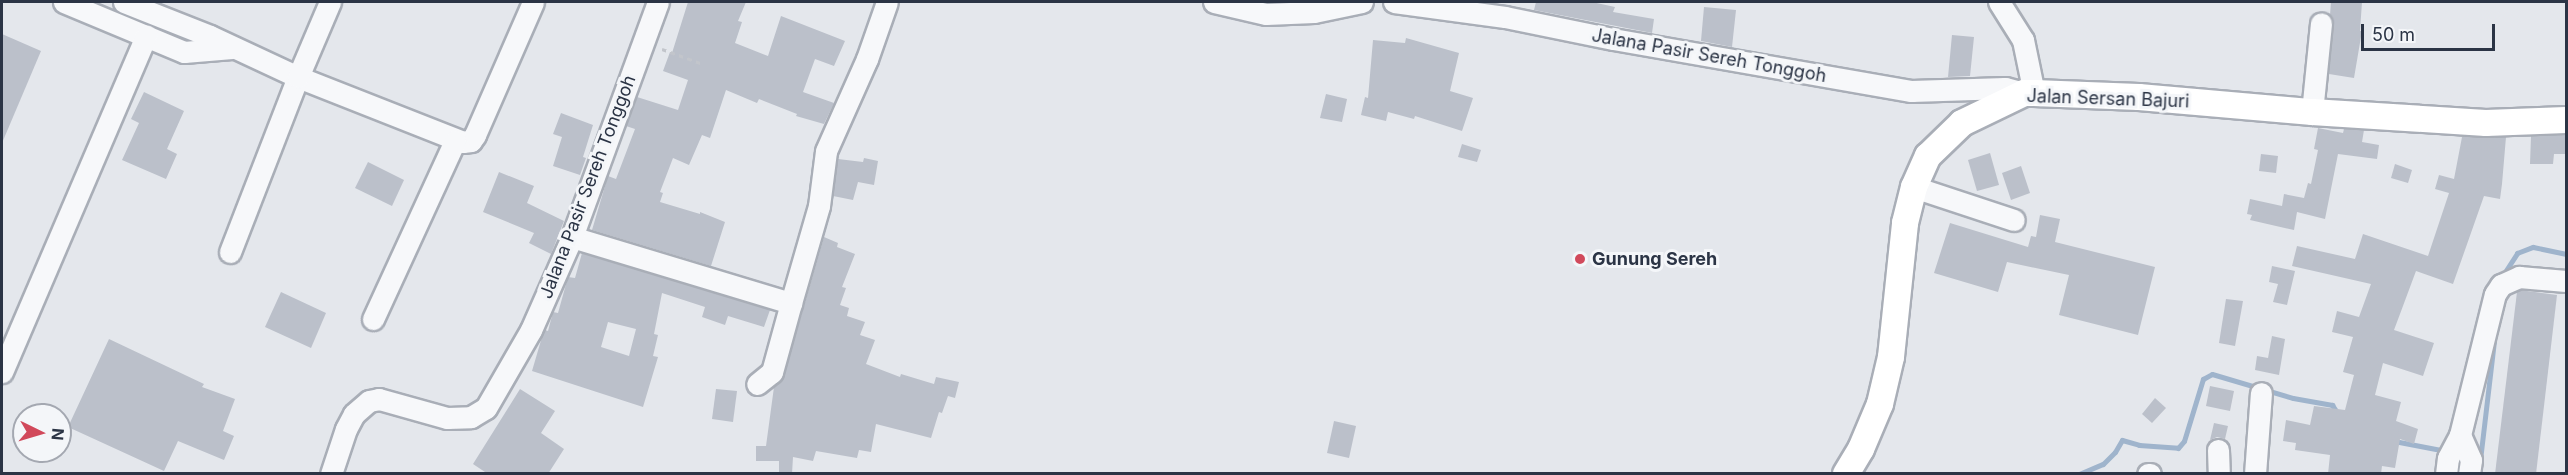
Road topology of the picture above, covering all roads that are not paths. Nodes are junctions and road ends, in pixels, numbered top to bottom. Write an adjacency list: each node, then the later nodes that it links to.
1 (64, 2): 12 (street)
2 (124, 2): 13 (street)
3 (330, 2): 14 (street)
4 (533, 2): 18 (street)
5 (658, 2): 21 (street, Jalana Pasir Sereh Tonggoh)
6 (886, 2): 24 (street)
7 (1214, 2): 8 (street)
8 (1362, 2)
9 (1394, 2): 15 (street, Jalana Pasir Sereh Tonggoh)
10 (1999, 2): 15 (street)
11 (2320, 23): 16 (street)
12 (146, 36): 13 (street); 26 (street)
13 (232, 48): 14 (street)
14 (298, 76): 18 (street); 22 (street)
15 (2029, 93): 16 (main road, Jalan Sersan Bajuri); 19 (main road, Jalan Sersan Bajuri)
16 (2312, 112): 17 (main road, Jalan Sersan Bajuri)
17 (2566, 120)
18 (454, 141): 25 (street)
19 (1914, 187): 20 (street); 35 (main road, Jalan Sersan Bajuri)
20 (2014, 220)
21 (572, 237): 24 (street); 34 (street, Jalana Pasir Sereh Tonggoh)
22 (230, 252)
23 (2566, 281): 30 (street)
24 (791, 303): 28 (street)
25 (374, 319)
26 (8, 344): 27 (street)
27 (2, 372)
28 (756, 384)
29 (2261, 393): 37 (street)
30 (2460, 435): 32 (street); 33 (street)
31 (2218, 450): 36 (street)
32 (2447, 466): 33 (street)
33 (2470, 467)
34 (331, 474)
35 (1846, 474)
36 (2219, 474)
37 (2255, 474)

